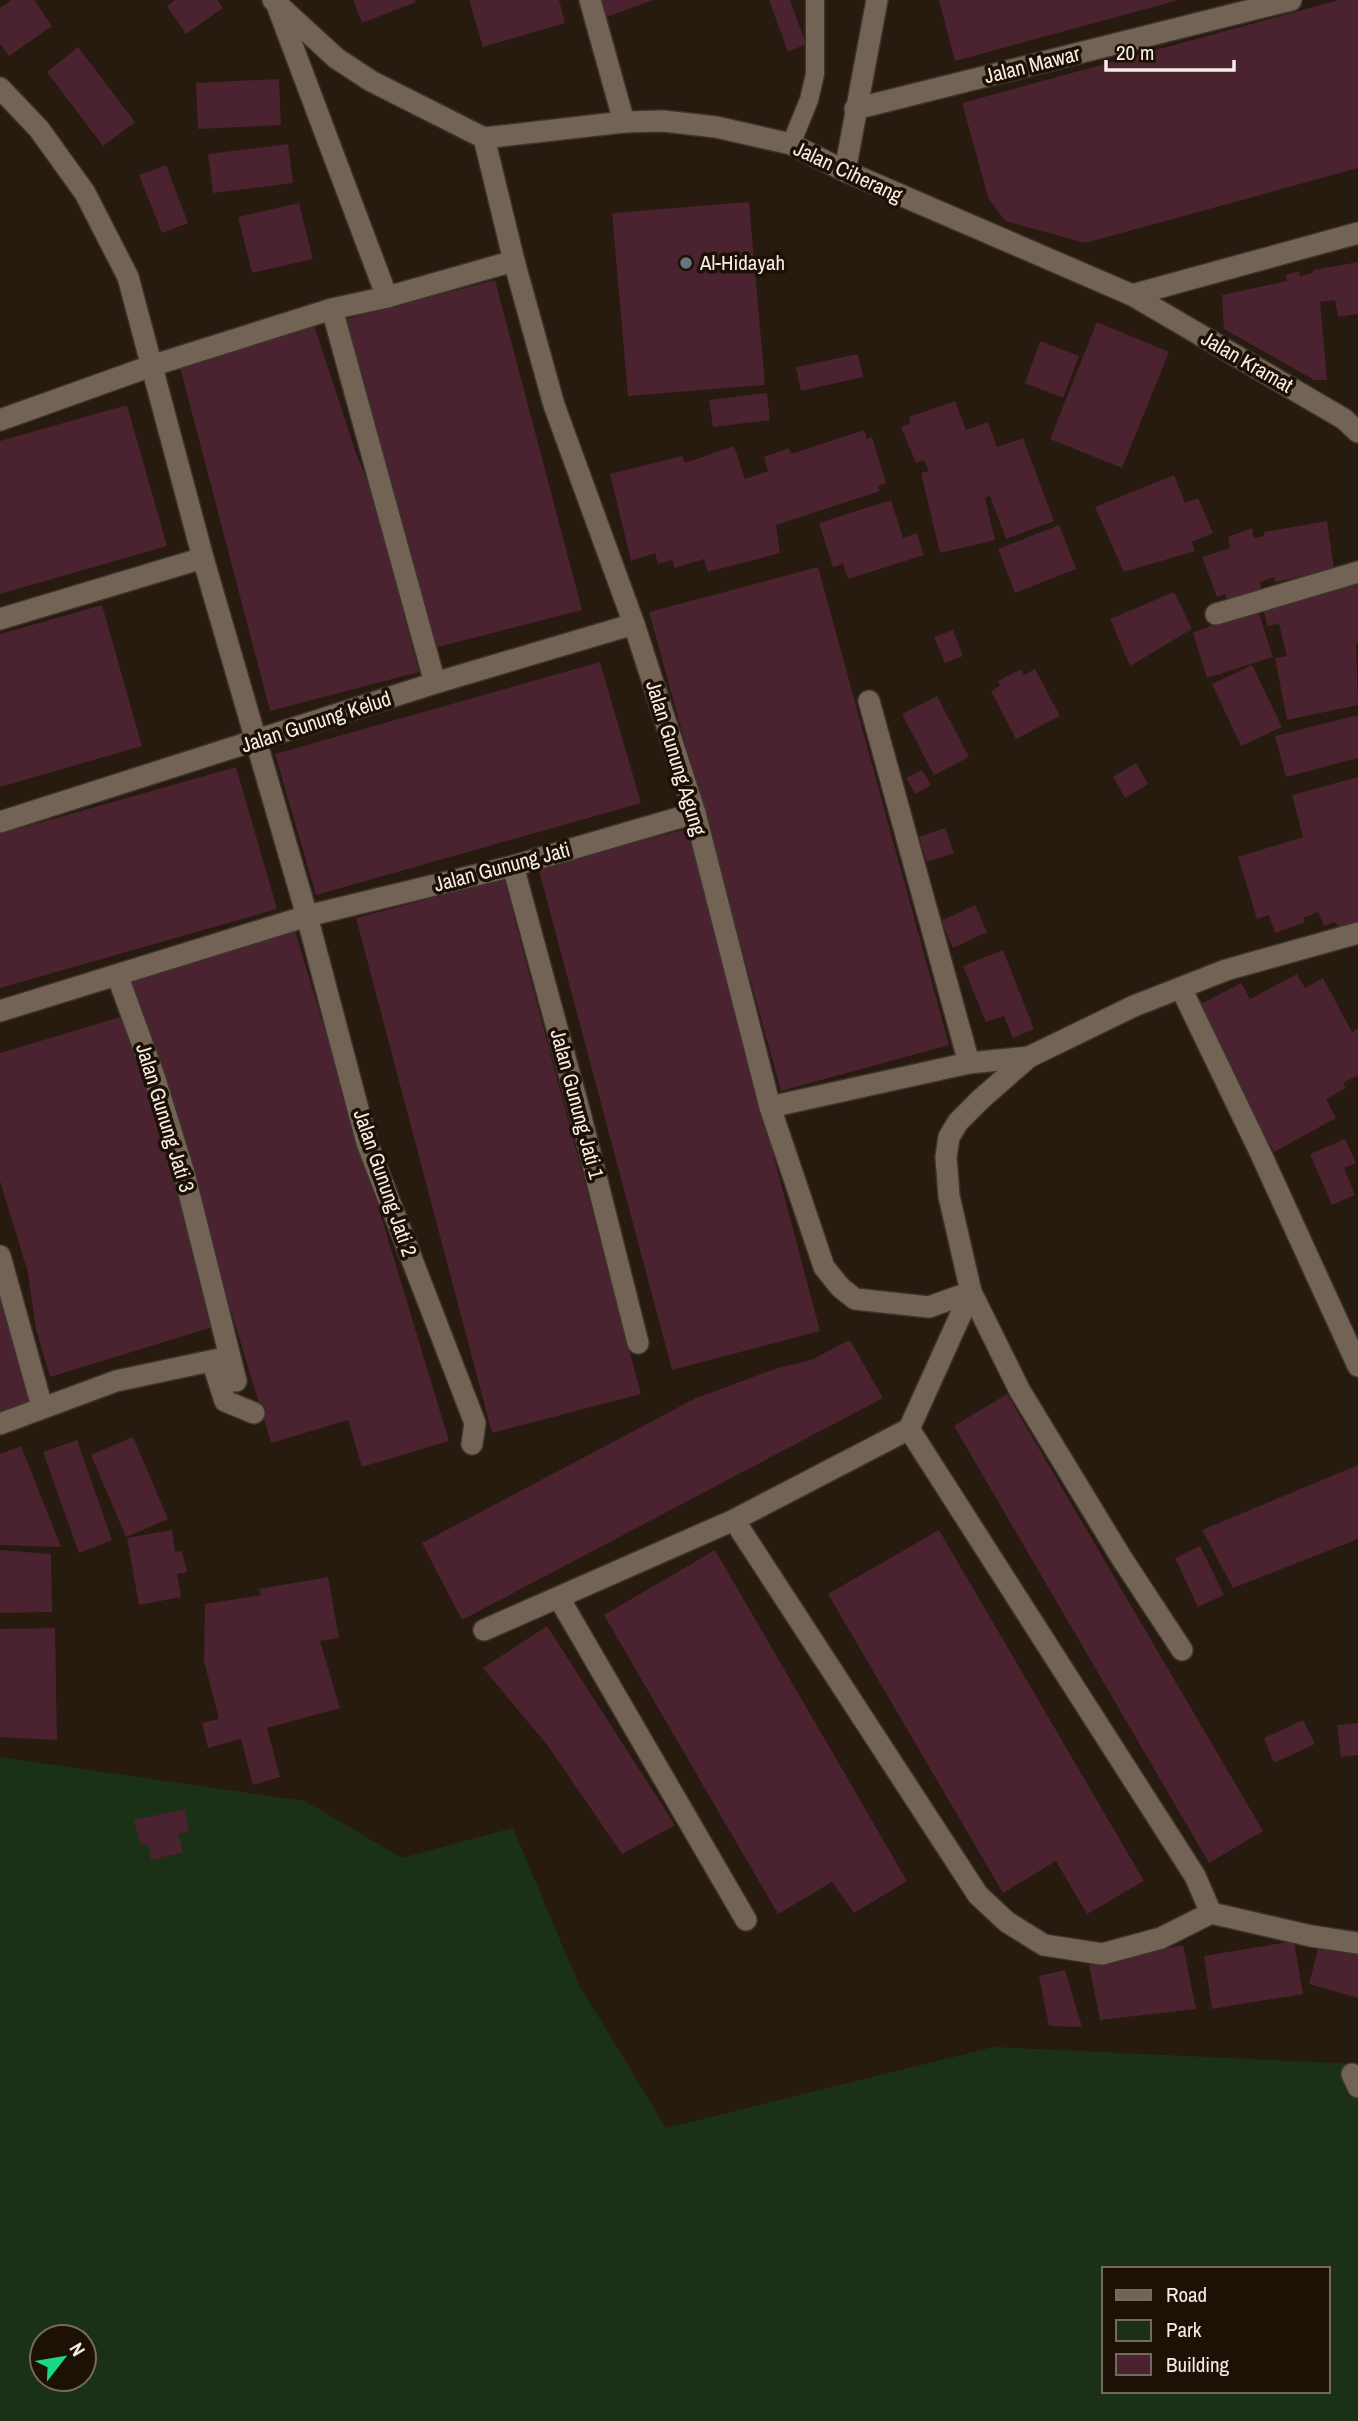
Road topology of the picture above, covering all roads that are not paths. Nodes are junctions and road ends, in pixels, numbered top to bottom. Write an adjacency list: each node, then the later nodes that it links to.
1 (590, 0): 8 (street)
2 (815, 0): 10 (lane)
3 (877, 0): 7 (street)
4 (1291, 0): 7 (street, Jalan Mawar)
5 (275, 3): 9 (street); 15 (street)
6 (0, 88): 17 (street, Jalan Gunung Jati 2)
7 (855, 109): 11 (street)
8 (624, 121): 9 (street, Jalan Ciherang); 10 (street, Jalan Ciherang)
9 (484, 138): 13 (street, Jalan Gunung Agung)
10 (791, 144): 11 (street, Jalan Ciherang)
11 (845, 171): 14 (street, Jalan Ciherang)
12 (1358, 233): 14 (street)
13 (514, 261): 15 (street); 24 (street, Jalan Gunung Agung)
14 (1132, 295): 19 (street, Jalan Kramat)
15 (387, 296): 16 (street)
16 (332, 309): 17 (street); 25 (street)
17 (151, 366): 18 (street); 20 (street, Jalan Gunung Jati 2)
18 (0, 420)
19 (1358, 432)
20 (203, 558): 23 (street); 27 (street, Jalan Gunung Jati 2)
21 (1358, 572): 22 (street)
22 (1216, 614)
23 (0, 619)
24 (634, 624): 25 (street, Jalan Gunung Kelud); 28 (street, Jalan Gunung Agung)
25 (435, 683): 27 (street, Jalan Gunung Kelud)
26 (869, 701): 37 (street)
27 (255, 741): 29 (street, Jalan Gunung Kelud); 31 (street, Jalan Gunung Jati 2)
28 (695, 813): 30 (street, Jalan Gunung Jati); 38 (street, Jalan Gunung Agung)
29 (0, 822)
30 (513, 866): 31 (street, Jalan Gunung Jati); 41 (street, Jalan Gunung Jati 1)
31 (307, 916): 33 (street, Jalan Gunung Jati); 49 (street, Jalan Gunung Jati 2)
32 (1358, 933): 34 (street)
33 (118, 977): 35 (street, Jalan Gunung Jati); 42 (street, Jalan Gunung Jati 3)
34 (1181, 988): 36 (street); 43 (street)
35 (0, 1011)
36 (1029, 1057): 37 (street); 40 (street)
37 (969, 1063): 38 (street)
38 (770, 1107): 40 (street, Jalan Gunung Agung)
39 (0, 1256): 45 (street)
40 (971, 1292): 48 (street); 53 (street)
41 (638, 1343)
42 (220, 1359): 44 (street); 45 (street); 46 (street)
43 (1358, 1366)
44 (236, 1381)
45 (42, 1407): 47 (street)
46 (254, 1413)
47 (0, 1424)
48 (909, 1429): 50 (street); 54 (street)
49 (472, 1444)
50 (734, 1520): 51 (street); 54 (street)
51 (559, 1598): 52 (street); 55 (street)
52 (484, 1630)
53 (1182, 1650)
54 (1211, 1913): 56 (street)
55 (746, 1920)
56 (1358, 1943)

